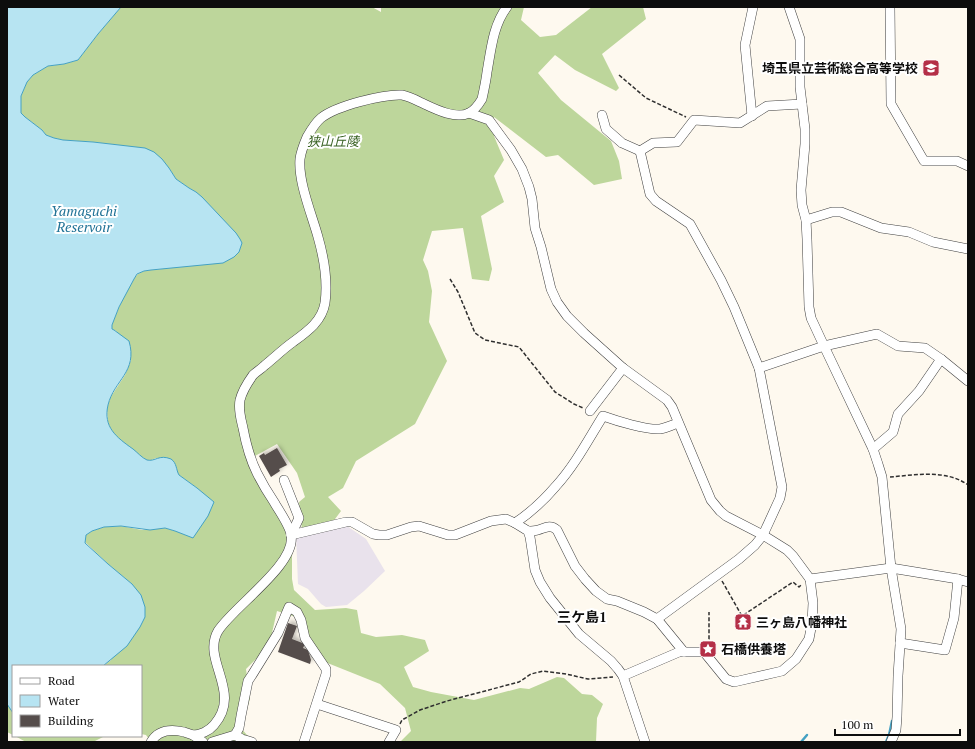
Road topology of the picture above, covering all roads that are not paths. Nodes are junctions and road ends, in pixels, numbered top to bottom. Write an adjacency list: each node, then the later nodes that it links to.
1 (507, 7): 6 (street)
2 (753, 7): 8 (street)
3 (789, 7): 5 (street)
4 (890, 7): 10 (street)
5 (802, 104): 8 (street); 11 (street)
6 (469, 113): 15 (street); 24 (street)
7 (602, 115): 9 (street)
8 (752, 116): 9 (street)
9 (640, 151): 16 (street)
10 (968, 166)
11 (806, 220): 12 (street); 13 (street)
12 (968, 249)
13 (824, 346): 14 (street); 16 (street); 20 (street)
14 (940, 359): 17 (street); 20 (street)
15 (623, 368): 18 (street); 19 (street)
16 (759, 368): 25 (street)
17 (968, 381)
18 (590, 411)
19 (678, 423): 22 (street); 25 (street)
20 (873, 449): 26 (street)
21 (284, 480): 24 (street)
22 (515, 523): 23 (street); 24 (street)
23 (528, 531): 30 (street); 33 (street)
24 (291, 535): 35 (street)
25 (763, 535): 27 (street); 30 (street)
26 (891, 568): 27 (street); 28 (street); 31 (street)
27 (810, 579): 32 (street)
28 (958, 580): 29 (street); 31 (street)
29 (968, 582)
30 (657, 619): 32 (street)
31 (900, 643): 44 (street)
32 (684, 652): 33 (street)
33 (623, 676): 43 (street)
34 (317, 704): 36 (street); 41 (street); 42 (street)
35 (193, 735): 37 (street); 38 (street)
36 (235, 735): 39 (street); 40 (street)
37 (151, 742)
38 (203, 742)
39 (212, 742)
40 (252, 742)
41 (304, 742)
42 (389, 742)
43 (646, 742)
44 (891, 742)

